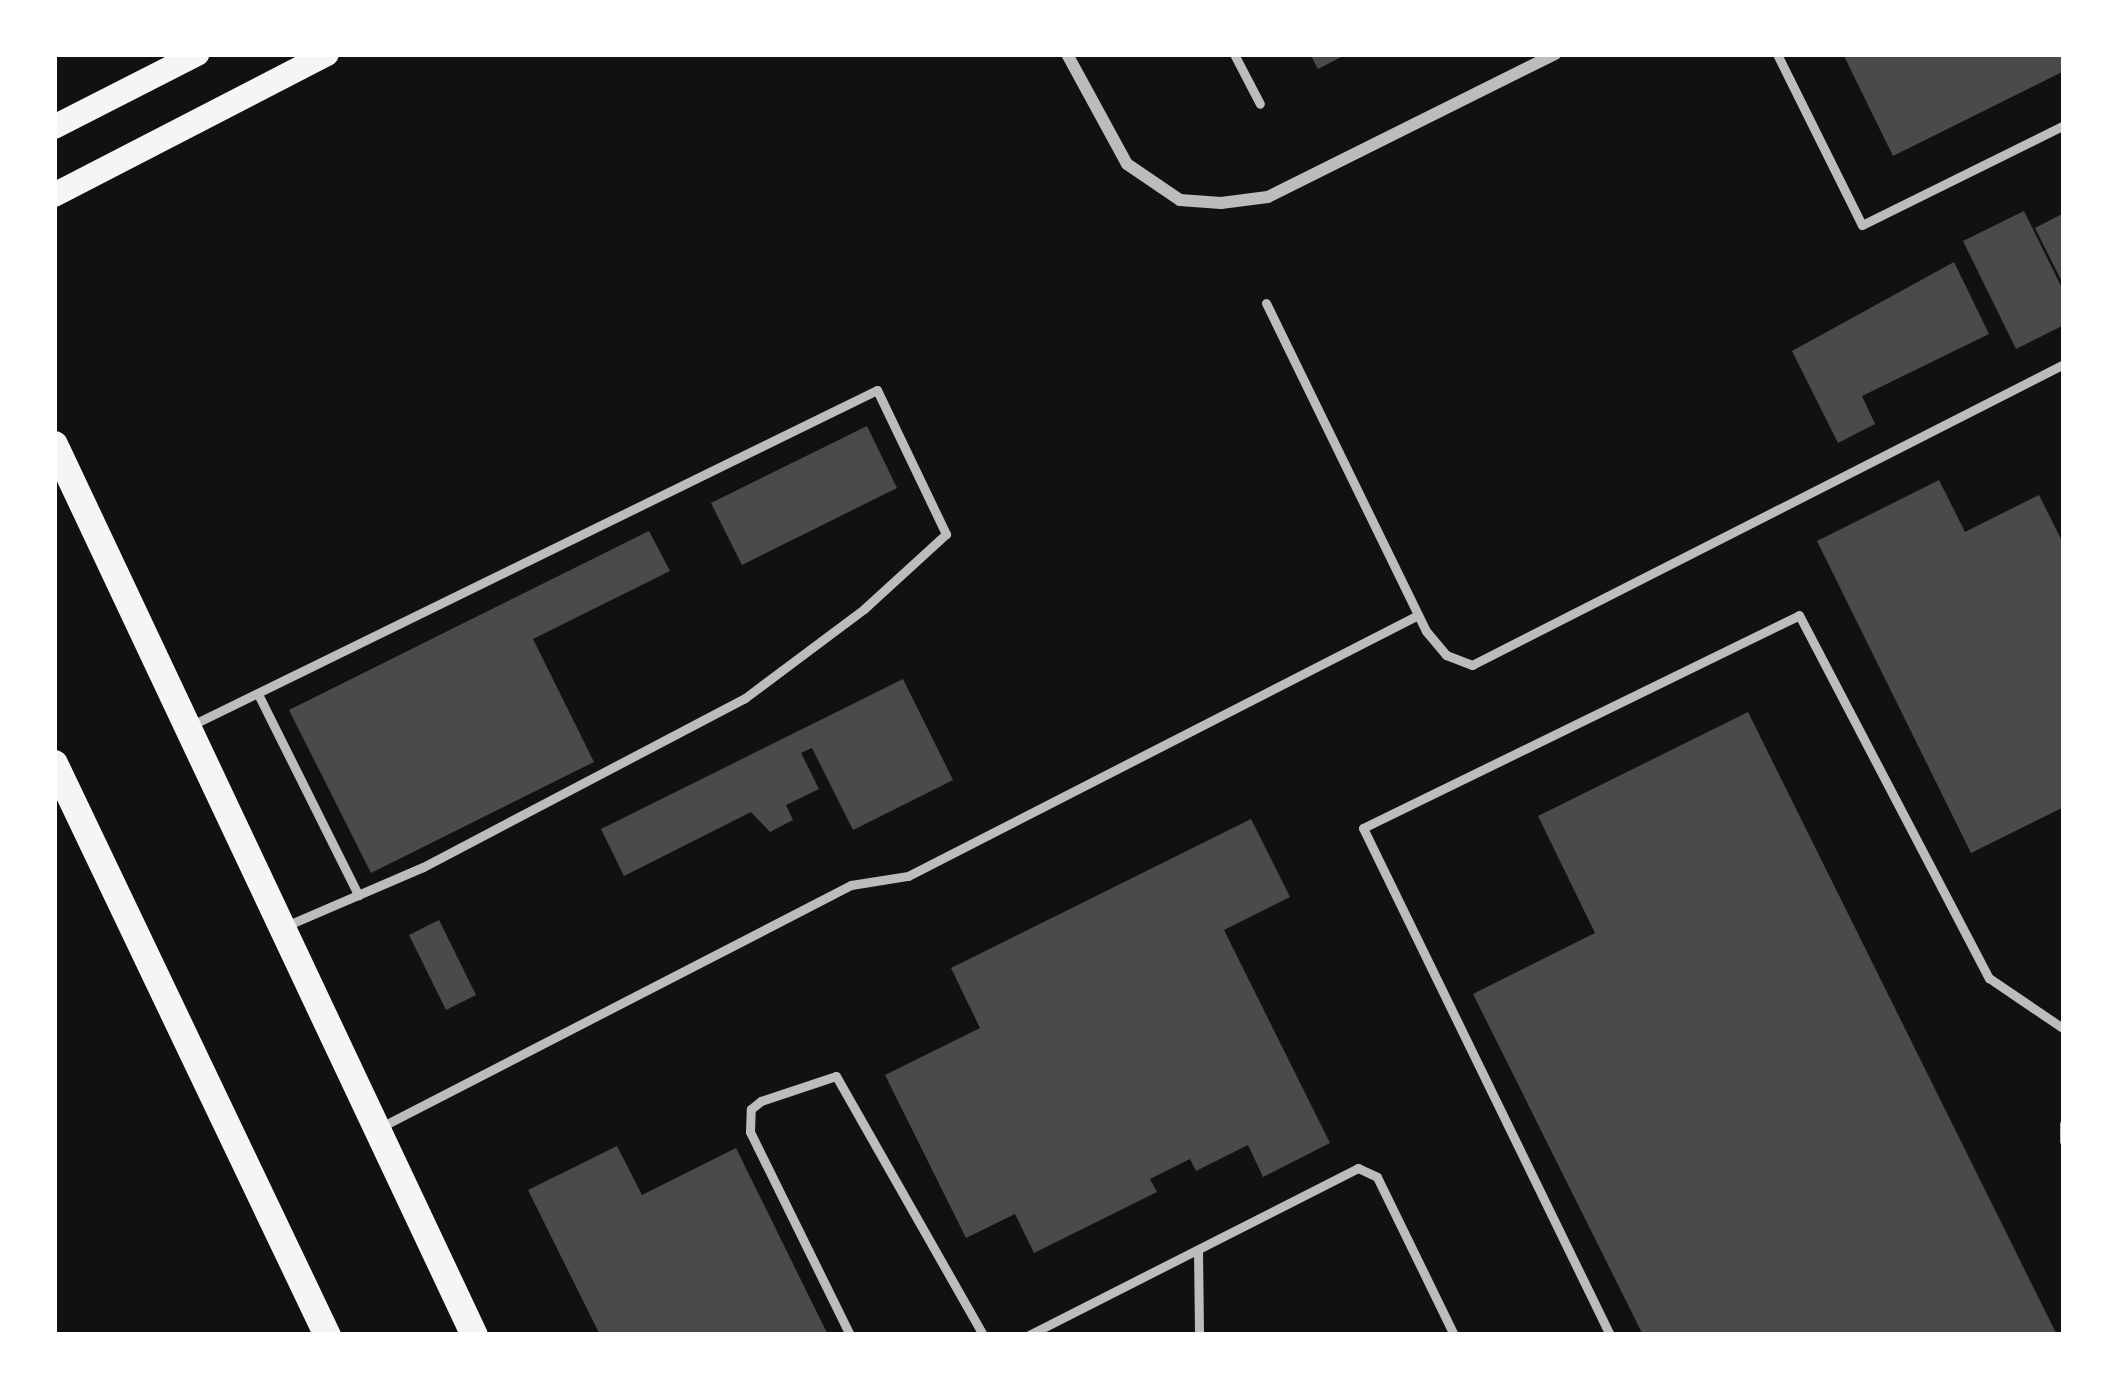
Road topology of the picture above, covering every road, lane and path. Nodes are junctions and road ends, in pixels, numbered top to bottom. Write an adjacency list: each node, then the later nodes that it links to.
1 (197, 54): 9 (main road)
2 (328, 54): 10 (main road)
3 (1067, 54): 5 (street)
4 (1234, 54): 7 (lane)
5 (1555, 54)
6 (1777, 54): 8 (lane)
7 (1260, 104)
8 (2064, 124)
9 (54, 127)
10 (54, 195)
11 (1266, 303): 14 (lane)
12 (2064, 364): 14 (lane)
13 (54, 444): 16 (main road)
14 (1418, 615): 22 (lane)
15 (258, 694): 16 (lane); 18 (lane); 18 (lane)
16 (186, 728): 19 (main road)
17 (54, 763): 25 (main road)
18 (358, 895): 19 (lane)
19 (281, 928): 22 (main road)
20 (2064, 1029): 32 (lane)
21 (2064, 1124): 23 (lane)
22 (376, 1130): 26 (main road)
23 (2064, 1141)
24 (1198, 1250): 29 (lane); 30 (lane); 31 (lane)
25 (327, 1335)
26 (474, 1335)
27 (850, 1335): 28 (lane)
28 (983, 1335)
29 (1030, 1335)
30 (1198, 1335)
31 (1454, 1335)
32 (1610, 1335)

